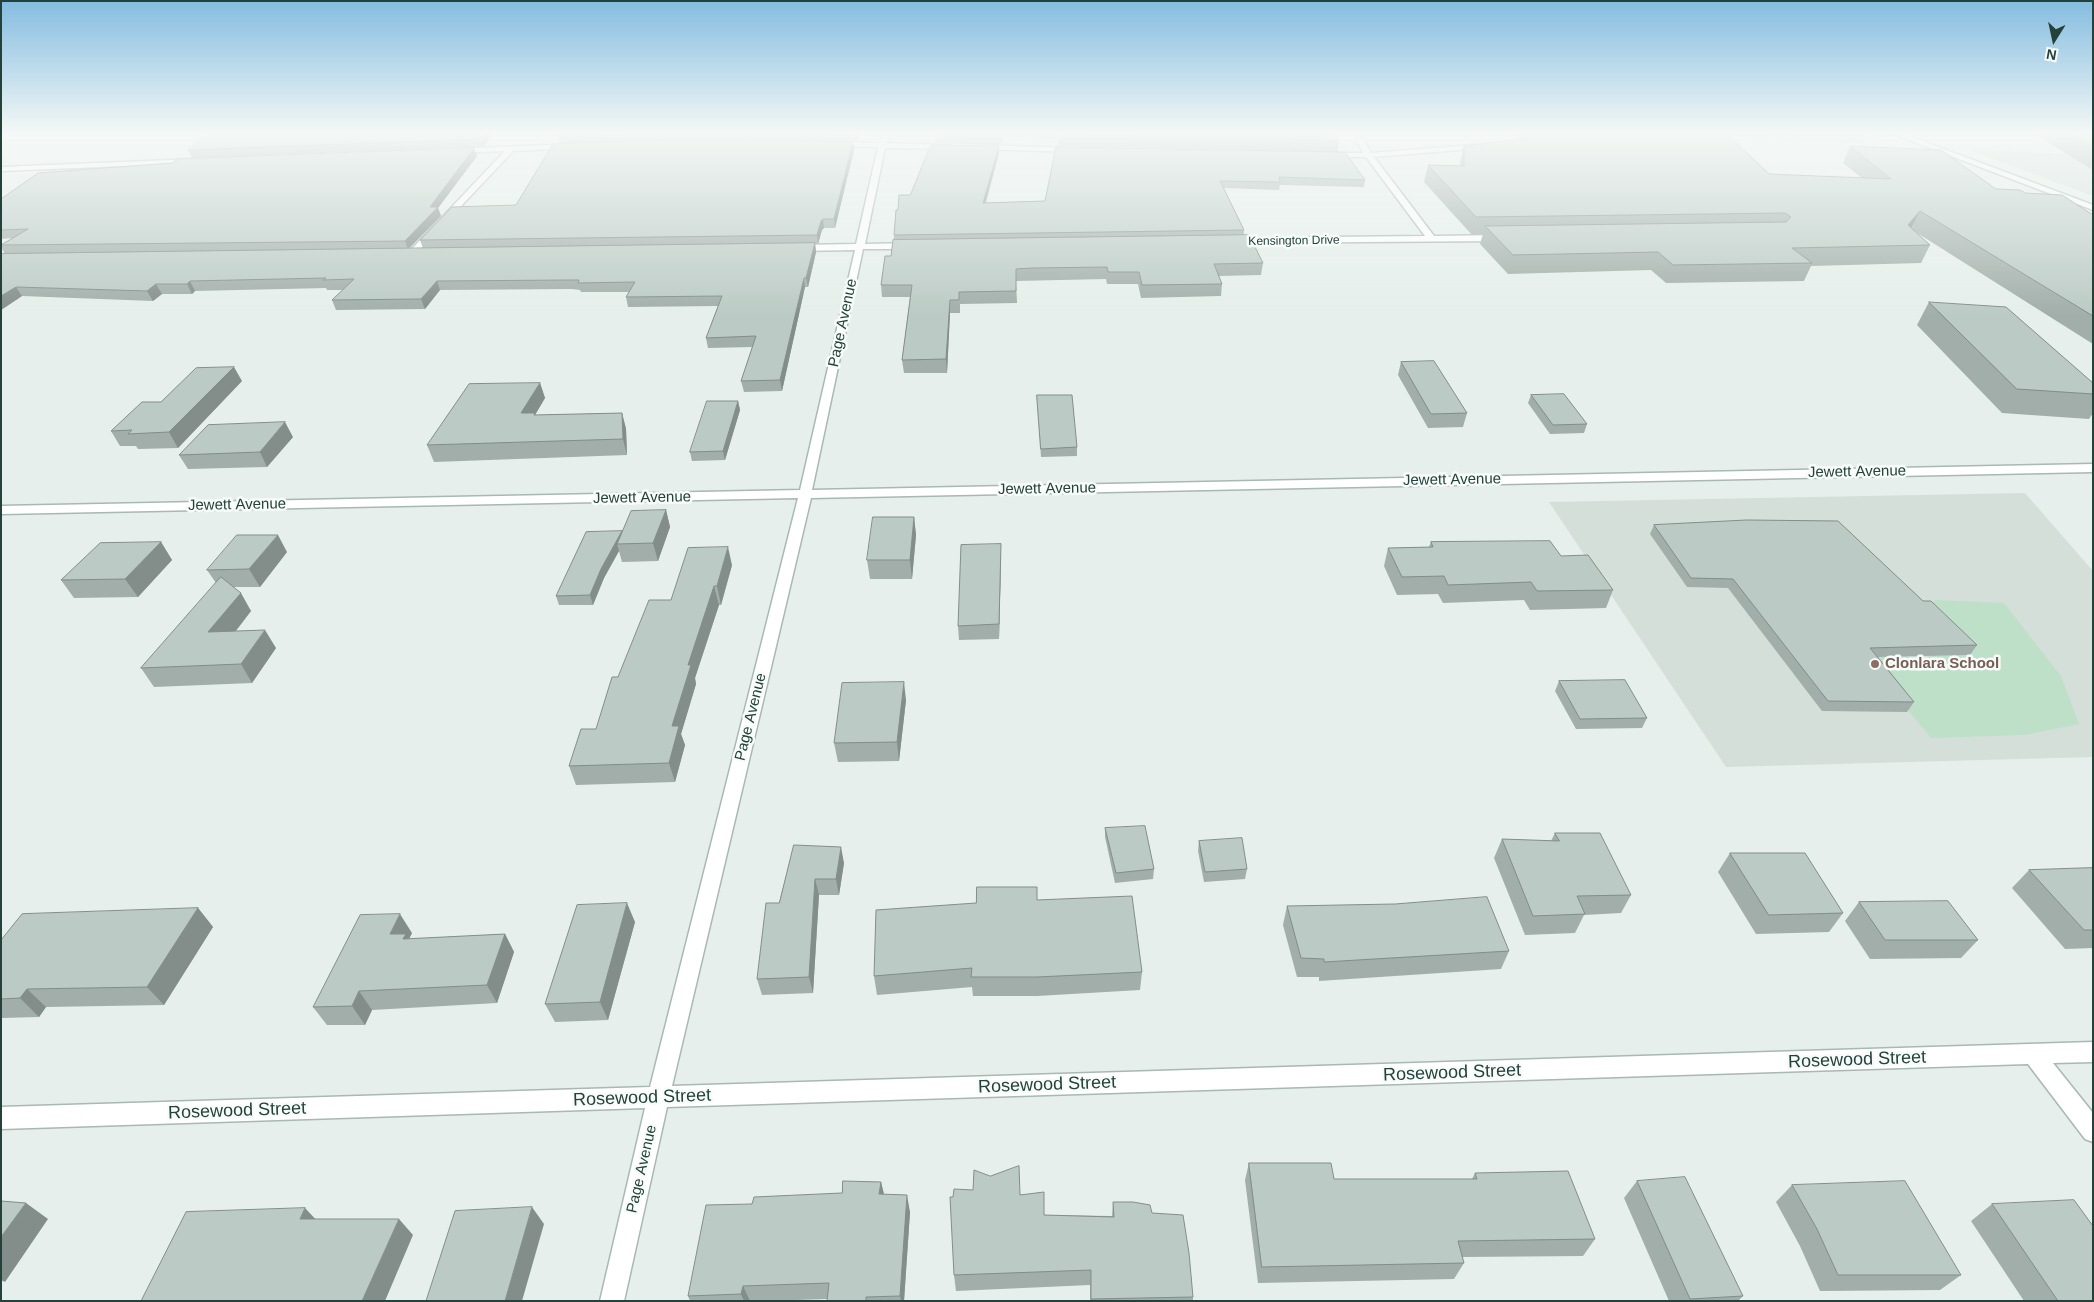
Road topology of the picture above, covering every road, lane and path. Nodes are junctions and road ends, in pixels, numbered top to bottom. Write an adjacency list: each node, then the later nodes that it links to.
1 (467, 195): 12 (street)
2 (871, 195): 10 (street, Page Avenue)
3 (1399, 195): 7 (street)
4 (2058, 195): 5 (street)
5 (2093, 208)
6 (1511, 238): 7 (street, Kensington Drive)
7 (1432, 239): 8 (street, Kensington Drive)
8 (1218, 242)
9 (923, 246): 10 (street)
10 (860, 247): 11 (street); 14 (street, Page Avenue)
11 (783, 248)
12 (411, 254)
13 (2093, 468): 14 (street, Jewett Avenue)
14 (806, 495): 15 (street, Jewett Avenue); 18 (street, Page Avenue)
15 (1, 510)
16 (2093, 1052): 17 (street, Rosewood Street)
17 (2033, 1054): 18 (street, Rosewood Street); 20 (street)
18 (658, 1098): 19 (street, Rosewood Street); 21 (street, Page Avenue)
19 (1, 1118)
20 (2093, 1131)
21 (612, 1301)

